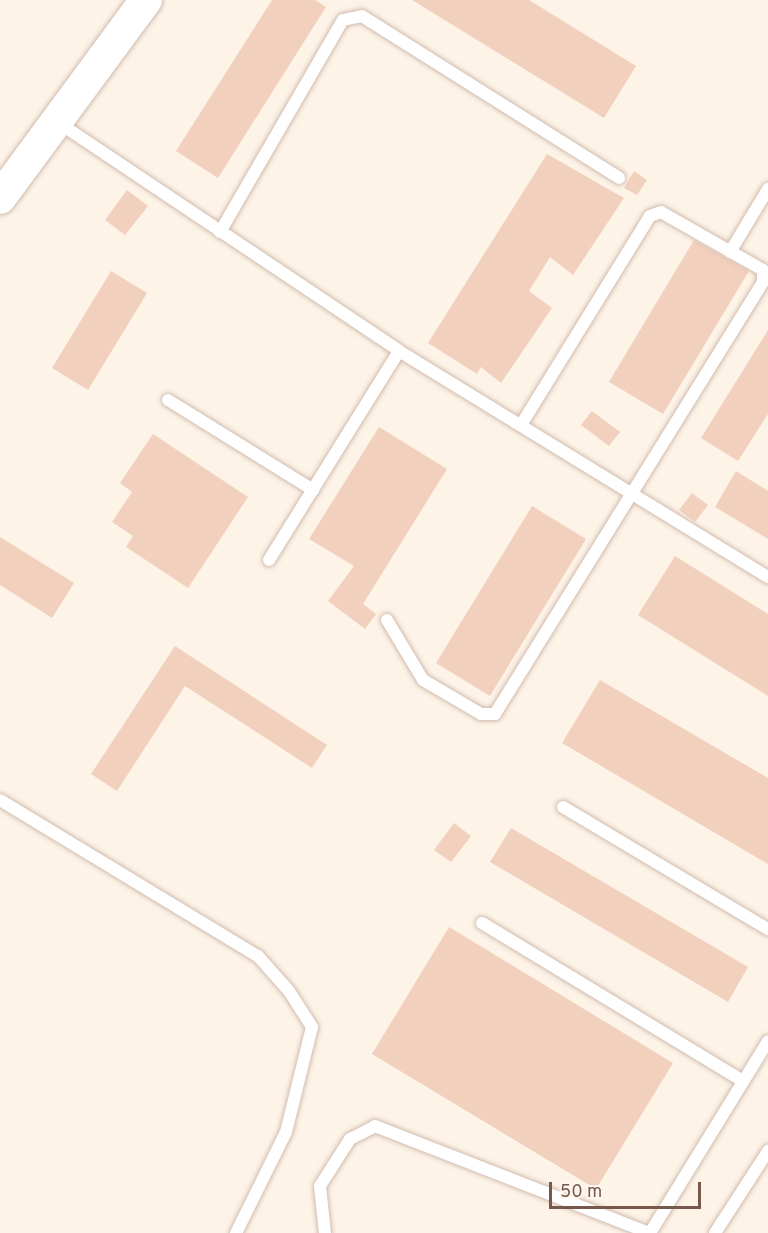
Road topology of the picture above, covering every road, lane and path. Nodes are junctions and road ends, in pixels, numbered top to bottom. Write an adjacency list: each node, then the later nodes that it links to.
1 (146, 0): 2 (main road)
2 (59, 123): 5 (main road); 6 (lane)
3 (619, 178): 6 (lane)
4 (768, 189): 7 (lane)
5 (0, 198)
6 (220, 231): 8 (lane)
7 (730, 252): 10 (lane); 12 (lane)
8 (399, 351): 10 (lane); 11 (lane)
9 (168, 400): 11 (lane)
10 (521, 425): 12 (lane)
11 (313, 490): 13 (lane)
12 (632, 495): 14 (lane); 15 (lane)
13 (269, 560)
14 (768, 577)
15 (387, 620)
16 (0, 800): 23 (lane)
17 (563, 807): 19 (lane)
18 (482, 923): 21 (lane)
19 (768, 929)
20 (767, 1044): 21 (lane)
21 (743, 1081): 25 (lane)
22 (768, 1151): 26 (lane)
23 (236, 1233)
24 (325, 1233): 25 (lane)
25 (649, 1233)
26 (715, 1233)

